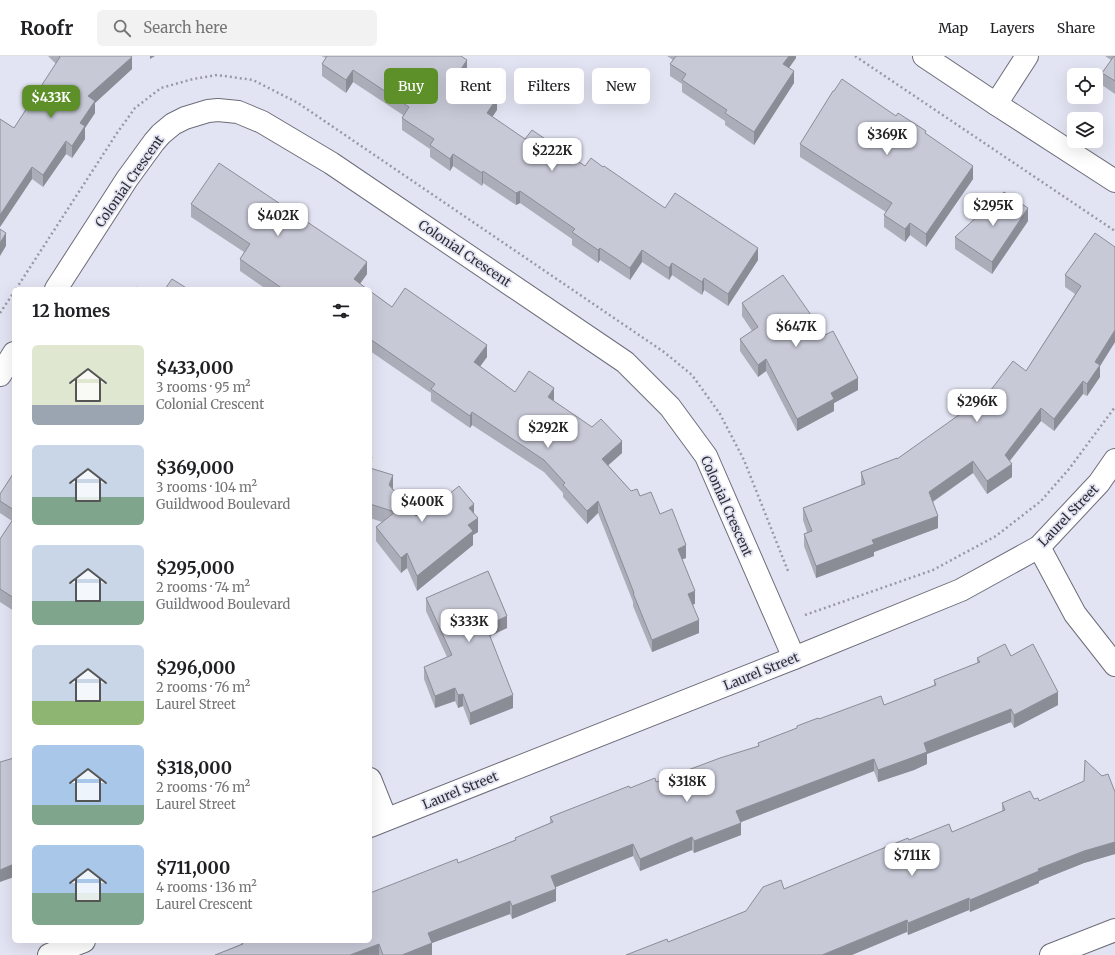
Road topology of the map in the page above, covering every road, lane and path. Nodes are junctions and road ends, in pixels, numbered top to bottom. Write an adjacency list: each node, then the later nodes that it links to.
1 (855, 56): 6 (path)
2 (924, 56): 4 (street)
3 (1027, 56): 4 (street)
4 (996, 104): 5 (street)
5 (1115, 181)
6 (1115, 231)
7 (57, 287): 14 (street, Colonial Crescent)
8 (12, 295): 9 (path)
9 (0, 313)
10 (12, 357): 11 (street)
11 (0, 375)
12 (1115, 460): 13 (street, Laurel Street)
13 (1040, 547): 14 (street, Laurel Street); 15 (street)
14 (794, 658): 17 (street, Laurel Street)
15 (1115, 665)
16 (372, 790): 17 (street)
17 (378, 823)
18 (1115, 930): 21 (street)
19 (79, 943): 20 (street)
20 (49, 955)
21 (1051, 955)

